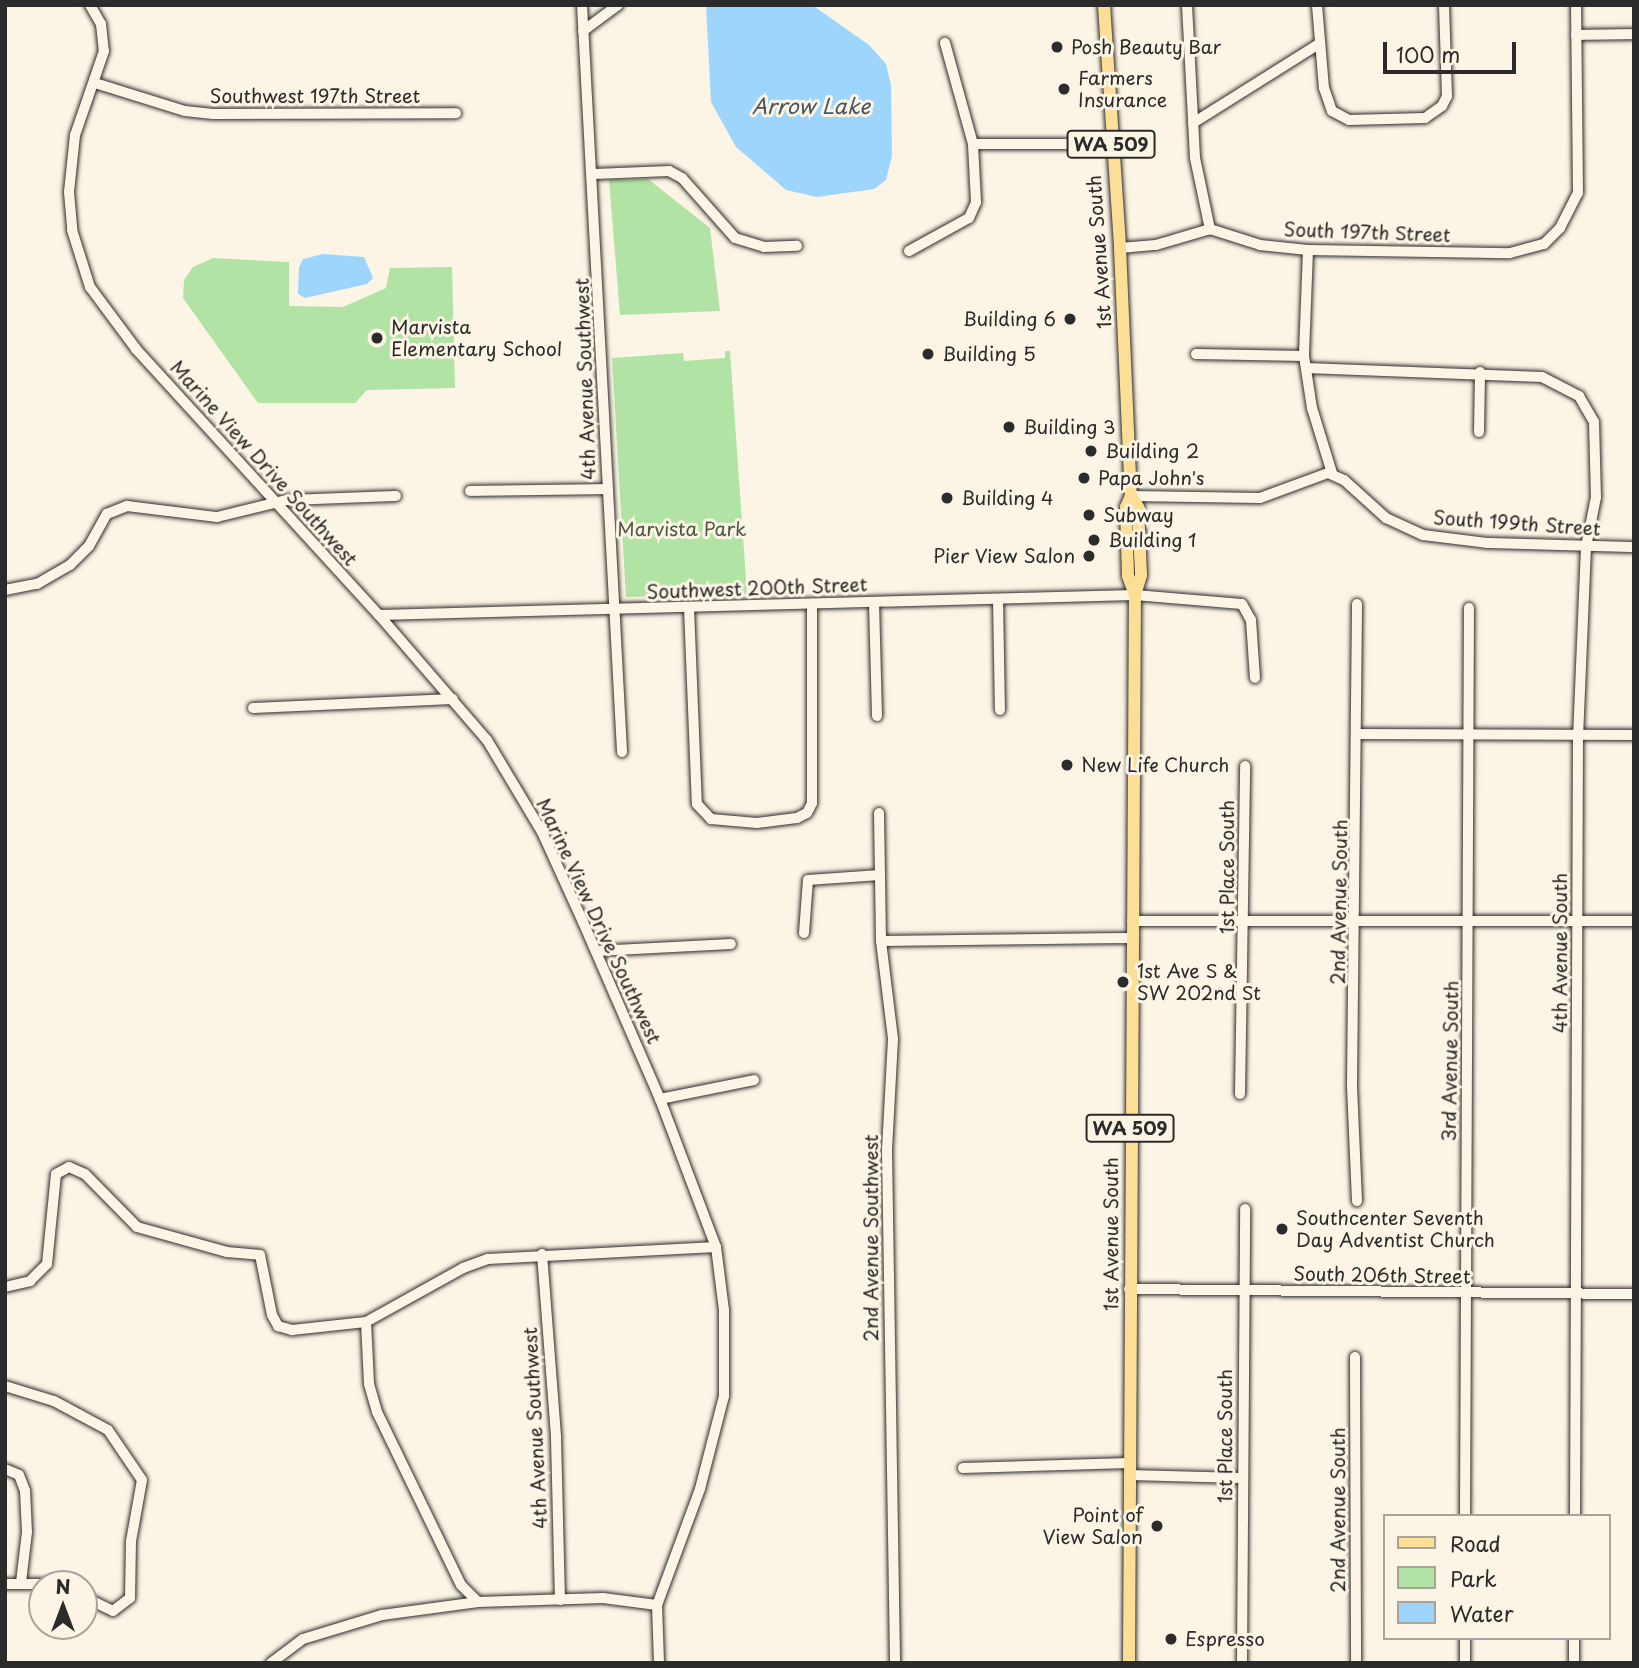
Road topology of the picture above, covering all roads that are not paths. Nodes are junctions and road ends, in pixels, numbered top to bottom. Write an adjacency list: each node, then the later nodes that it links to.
1 (90, 5): 14 (street, Marine View Drive Southwest)
2 (582, 5): 9 (street, 4th Avenue Southwest)
3 (618, 5): 9 (street)
4 (1104, 5): 18 (main road, 1st Avenue South / WA 509)
5 (1187, 5): 16 (street)
6 (1317, 5): 13 (street)
7 (1444, 5): 13 (street)
8 (1576, 5): 11 (street)
9 (583, 31): 19 (street, 4th Avenue Southwest)
10 (1634, 34): 11 (street)
11 (1576, 35): 23 (street, South 197th Street)
12 (944, 43): 17 (street)
13 (1319, 44): 16 (street)
14 (95, 83): 15 (street, Southwest 197th Street); 35 (street, Marine View Drive Southwest)
15 (456, 113)
16 (1193, 123): 20 (street)
17 (973, 144): 18 (street); 24 (street)
18 (1111, 144): 22 (main road, 1st Avenue South / WA 509)
19 (594, 174): 21 (street); 31 (street, 4th Avenue Southwest)
20 (1210, 229): 22 (street); 23 (street, South 197th Street)
21 (797, 246)
22 (1120, 248): 34 (main road, 1st Avenue South / WA 509)
23 (1308, 250): 26 (street)
24 (909, 251)
25 (1196, 354): 26 (street)
26 (1304, 356): 27 (street)
27 (1306, 368): 28 (street); 30 (street)
28 (1480, 372): 29 (street); 36 (street, 4th Avenue South)
29 (1479, 432)
30 (1332, 473): 34 (street); 36 (street, South 199th Street)
31 (607, 489): 32 (street); 46 (street, 4th Avenue Southwest)
32 (470, 491)
33 (396, 496): 35 (street)
34 (1131, 496): 39 (main road, 1st Avenue South / WA 509)
35 (275, 503): 38 (street); 47 (street, Marine View Drive Southwest)
36 (1586, 547): 37 (street, South 199th Street); 55 (street, 4th Avenue South)
37 (1634, 547)
38 (5, 590)
39 (1135, 595): 40 (street, Southwest 200th Street); 48 (street, Southwest 200th Street); 65 (main road, 1st Avenue South / WA 509)
40 (998, 599): 41 (street, Southwest 200th Street); 51 (street)
41 (874, 602): 42 (street, Southwest 200th Street); 52 (street)
42 (812, 604): 44 (street, Southwest 200th Street); 44 (street)
43 (1357, 604): 53 (street, 2nd Avenue South)
44 (689, 608): 46 (street, Southwest 200th Street)
45 (1469, 608): 54 (street, 3rd Avenue South)
46 (614, 609): 47 (street, Southwest 200th Street); 57 (street, 4th Avenue Southwest)
47 (379, 615): 49 (street, Marine View Drive Southwest)
48 (1255, 678)
49 (453, 699): 50 (street); 71 (street, Marine View Drive Southwest)
50 (253, 708)
51 (1000, 710)
52 (877, 716)
53 (1358, 734): 54 (street); 62 (street, 2nd Avenue South)
54 (1471, 735): 55 (street); 63 (street, 3rd Avenue South)
55 (1578, 735): 56 (street); 64 (street, 4th Avenue South)
56 (1634, 735)
57 (622, 752)
58 (1245, 766): 61 (street, 1st Place South)
59 (879, 813): 60 (street, 2nd Avenue Southwest)
60 (880, 874): 67 (street); 69 (street, 2nd Avenue Southwest)
61 (1244, 918): 62 (street); 65 (street); 73 (street, 1st Place South)
62 (1357, 920): 63 (street); 75 (street, 2nd Avenue South)
63 (1470, 920): 64 (street); 82 (street, 3rd Avenue South)
64 (1578, 920): 66 (street); 83 (street, 4th Avenue South)
65 (1132, 921): 68 (main road, 1st Avenue South / WA 509)
66 (1634, 921)
67 (804, 933)
68 (1132, 938): 69 (street); 80 (main road, 1st Avenue South / WA 509)
69 (881, 942): 105 (street, 2nd Avenue Southwest)
70 (731, 944): 71 (street)
71 (596, 951): 74 (street, Marine View Drive Southwest)
72 (754, 1080): 74 (street)
73 (1240, 1094)
74 (660, 1099): 77 (street, Marine View Drive Southwest)
75 (1357, 1201)
76 (1245, 1209): 81 (street, 1st Place South)
77 (716, 1247): 78 (street); 100 (street, Marine View Drive Southwest)
78 (542, 1254): 85 (street); 97 (street, 4th Avenue Southwest)
79 (5, 1287): 85 (street)
80 (1129, 1289): 81 (street, South 206th Street); 90 (main road, 1st Avenue South / WA 509)
81 (1244, 1291): 82 (street, South 206th Street); 91 (street, 1st Place South)
82 (1464, 1293): 83 (street, South 206th Street); 92 (street, 3rd Avenue South)
83 (1576, 1293): 84 (street, South 206th Street); 93 (street, 4th Avenue South)
84 (1634, 1294)
85 (366, 1322): 98 (street)
86 (1355, 1357): 108 (street, 2nd Avenue South)
87 (5, 1386): 99 (street)
88 (963, 1468): 90 (street)
89 (5, 1469): 94 (street)
90 (1129, 1469): 91 (street); 106 (main road, 1st Avenue South / WA 509)
91 (1242, 1478): 107 (street, 1st Place South)
92 (1465, 1514)
93 (1575, 1514)
94 (21, 1582): 95 (street); 96 (street)
95 (28, 1582)
96 (5, 1584)
97 (560, 1600): 98 (street); 100 (street)
98 (478, 1602): 103 (street)
99 (98, 1604)
100 (657, 1605): 104 (street, Marine View Drive Southwest)
101 (1465, 1640): 109 (street)
102 (1574, 1640): 110 (street)
103 (271, 1663)
104 (659, 1663)
105 (895, 1663)
106 (1129, 1663)
107 (1242, 1663)
108 (1356, 1663)
109 (1465, 1663)
110 (1574, 1663)

